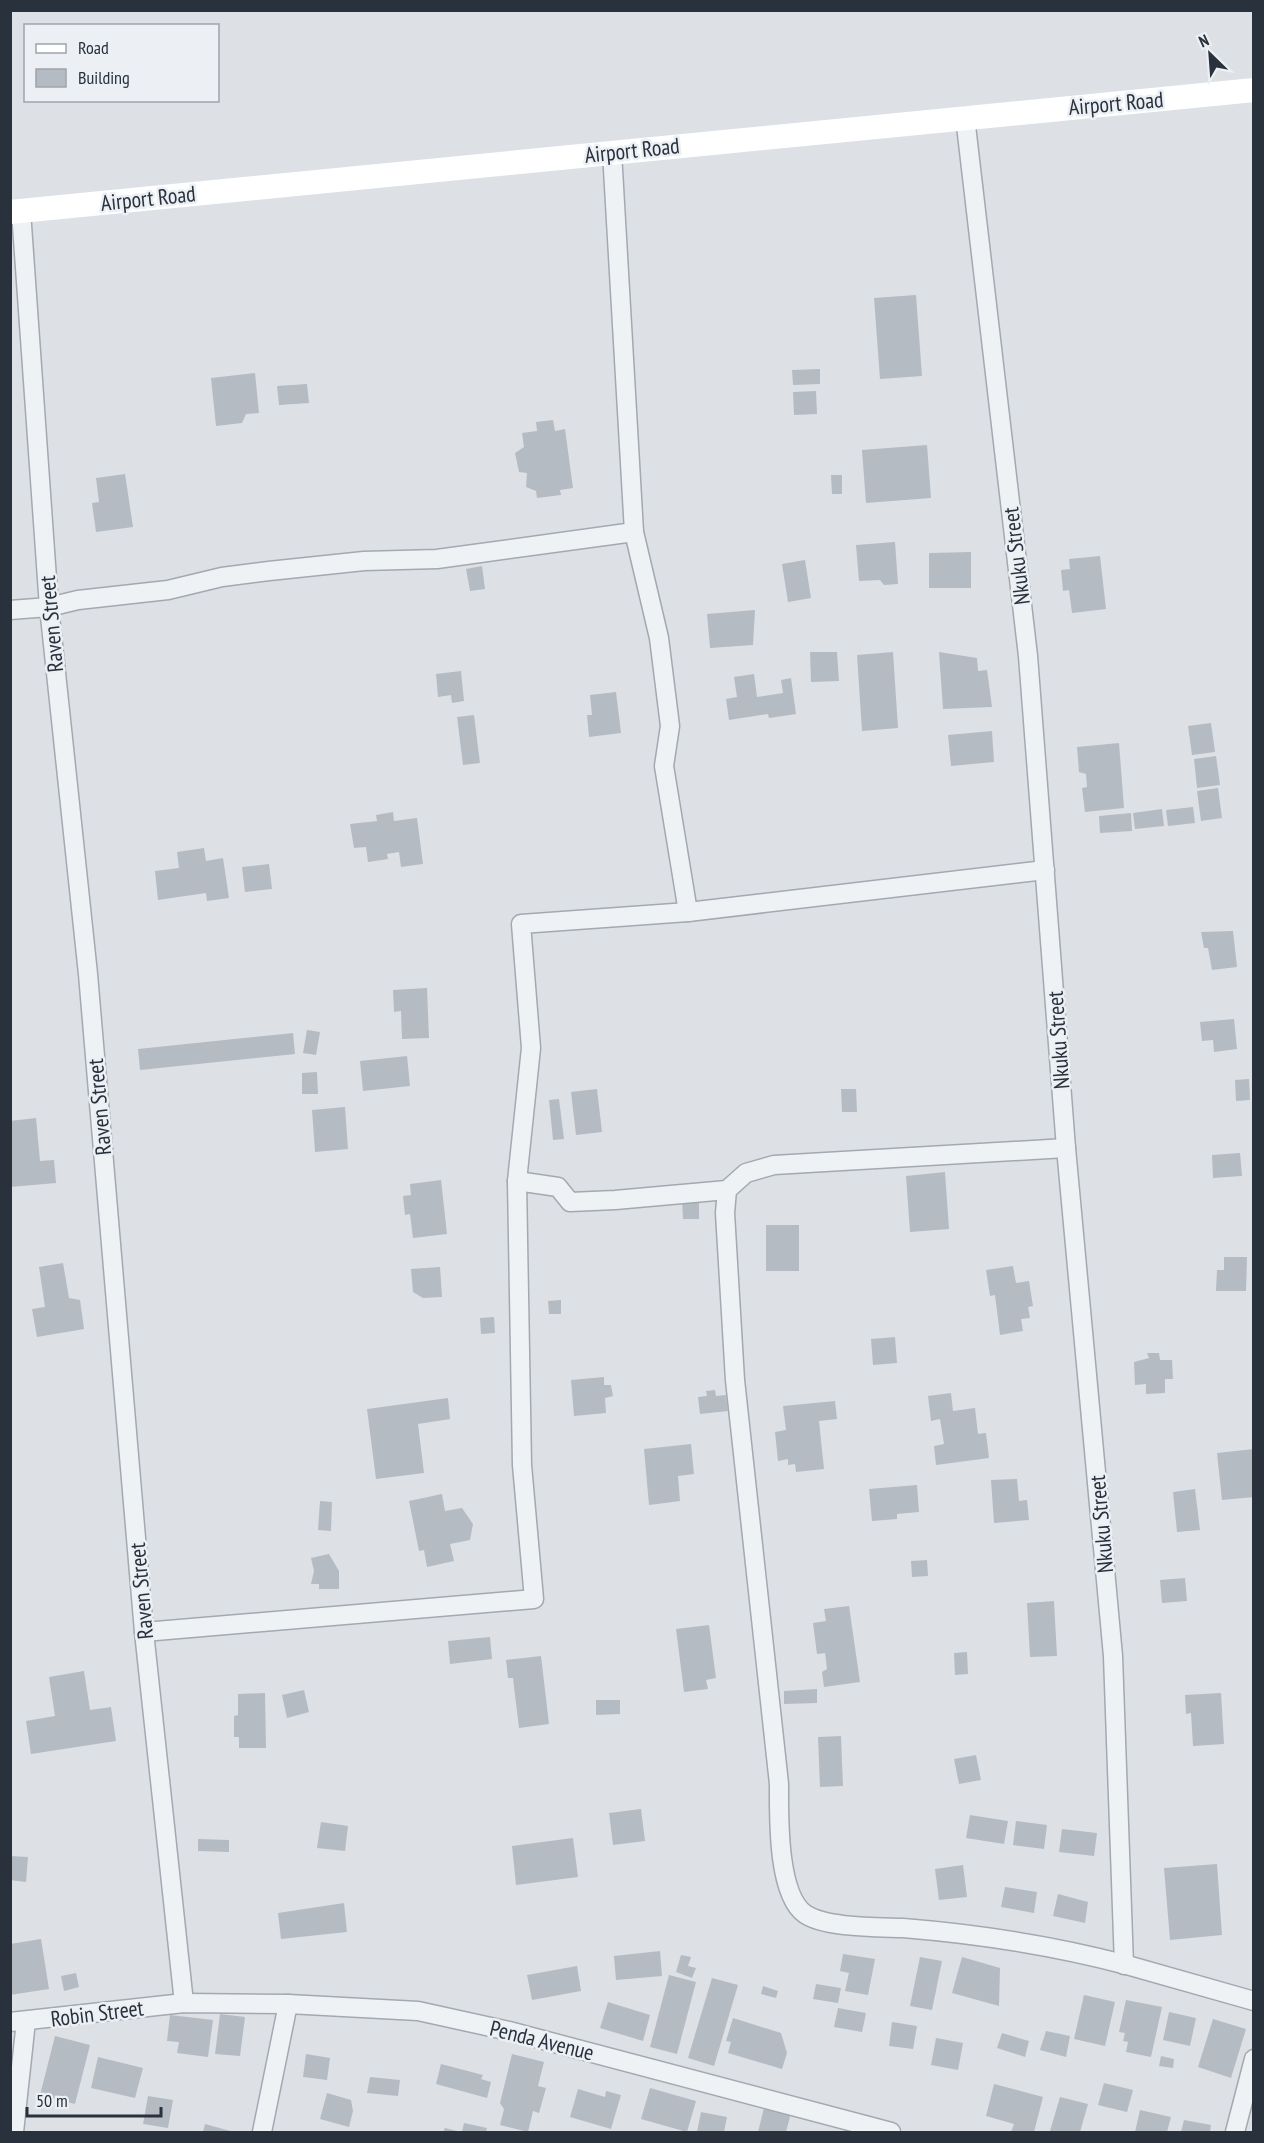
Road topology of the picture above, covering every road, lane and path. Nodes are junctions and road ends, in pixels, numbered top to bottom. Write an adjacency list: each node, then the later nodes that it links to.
1 (1254, 90): 2 (street, Airport Road)
2 (965, 117): 3 (street, Airport Road); 8 (street, Nkuku Street)
3 (612, 152): 4 (street, Airport Road); 5 (street)
4 (16, 211): 6 (street, Raven Street)
5 (634, 532): 6 (street); 9 (street)
6 (49, 607): 7 (street); 13 (street, Raven Street)
7 (10, 610)
8 (1045, 870): 9 (street); 10 (street, Nkuku Street)
9 (688, 912): 11 (street)
10 (1066, 1148): 12 (street); 14 (street, Nkuku Street)
11 (517, 1181): 12 (street); 13 (street)
12 (727, 1190): 14 (street)
13 (144, 1632): 16 (street, Raven Street)
14 (1125, 1965): 15 (street)
15 (1254, 2001)
16 (184, 2003): 17 (street, Penda Avenue); 18 (street, Robin Street)
17 (288, 2004): 21 (street); 22 (street, Penda Avenue)
18 (18, 2022): 20 (street)
19 (1254, 2060): 23 (street)
20 (14, 2133)
21 (262, 2133)
22 (891, 2133)
23 (1235, 2133)

